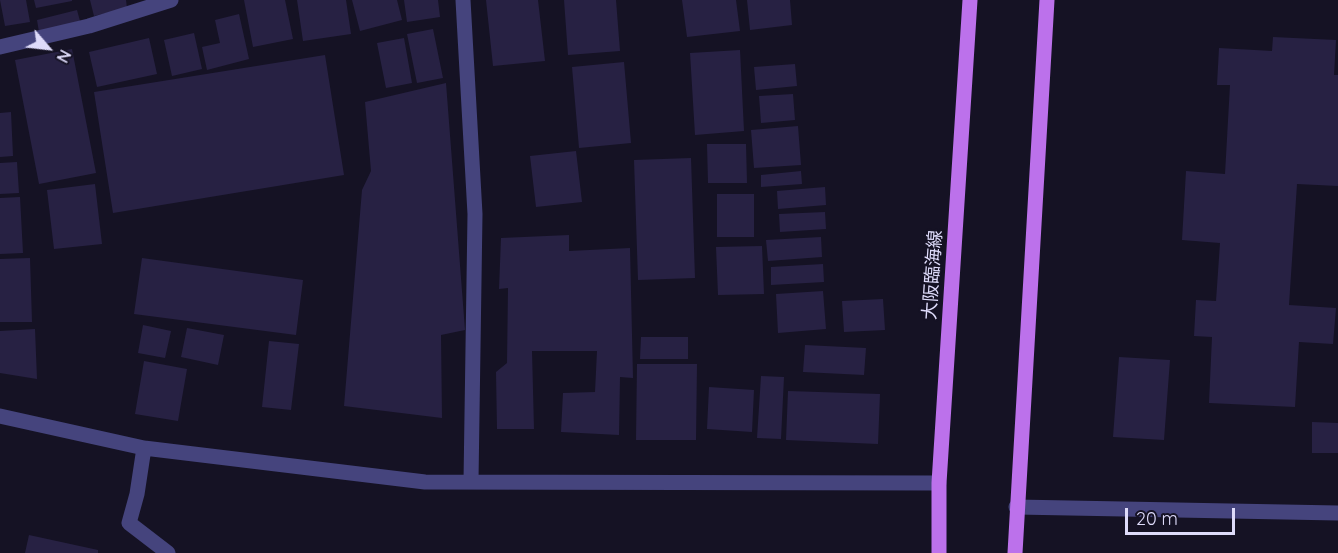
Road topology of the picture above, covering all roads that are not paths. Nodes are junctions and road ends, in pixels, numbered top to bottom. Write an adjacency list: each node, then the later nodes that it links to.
1 (171, 0): 5 (street)
2 (464, 0): 8 (street)
3 (970, 0): 9 (main road, 大阪臨海線)
4 (1047, 0): 10 (main road)
5 (0, 47)
6 (0, 416): 7 (street)
7 (144, 448): 8 (street); 12 (street)
8 (471, 482): 9 (street)
9 (939, 483): 13 (main road, 大阪臨海線)
10 (1016, 507): 11 (street); 14 (main road)
11 (1338, 513)
12 (168, 553)
13 (939, 553)
14 (1015, 553)

